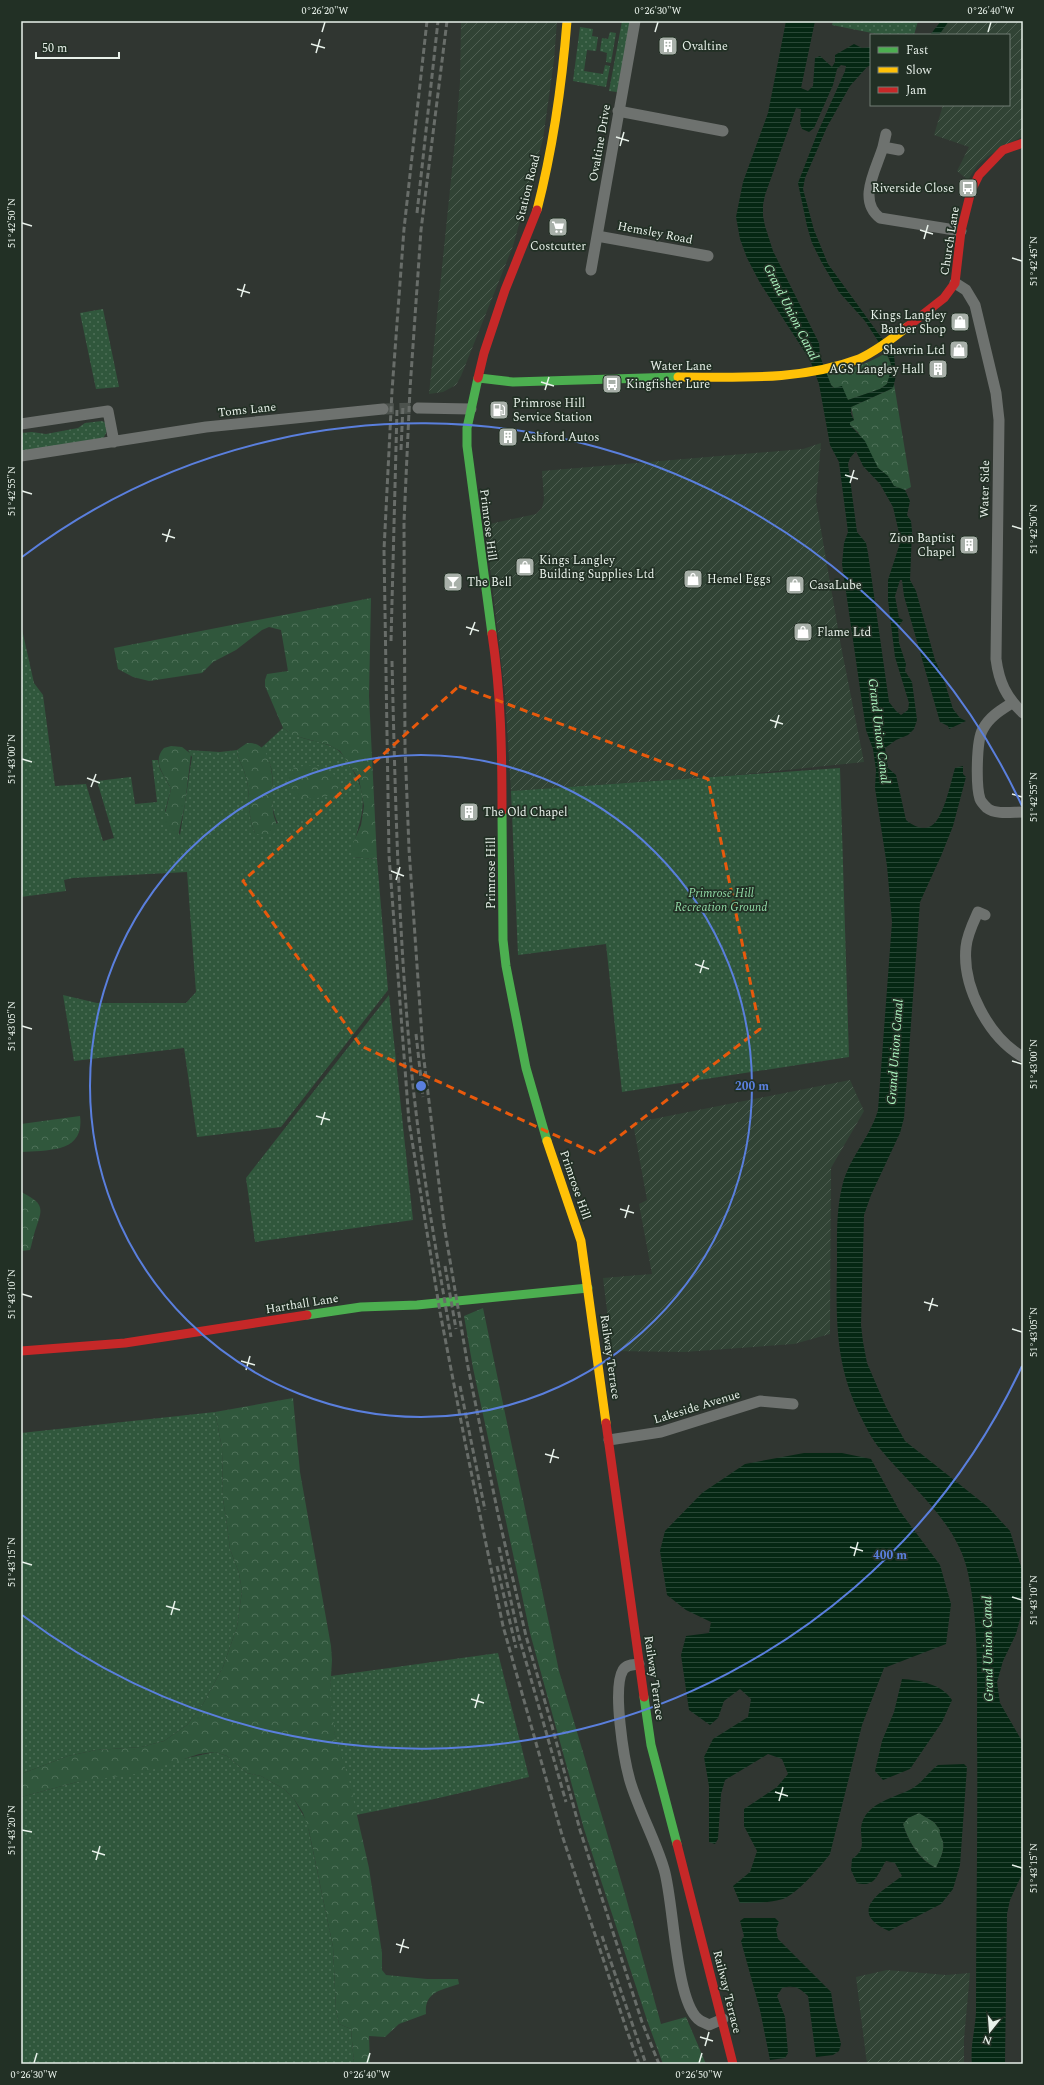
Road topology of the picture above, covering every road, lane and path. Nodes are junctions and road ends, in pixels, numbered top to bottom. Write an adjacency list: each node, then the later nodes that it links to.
1 (567, 21): 15 (street, Station Road)
2 (635, 21): 3 (street, Ovaltine Drive)
3 (618, 111): 4 (street); 10 (street, Ovaltine Drive)
4 (723, 130)
5 (886, 134): 7 (street)
6 (1023, 143): 9 (street, Church Lane)
7 (883, 147): 8 (street); 9 (street)
8 (899, 150)
9 (961, 231): 13 (street, Church Lane)
10 (597, 236): 11 (street, Hemsley Road); 12 (street, Ovaltine Drive)
11 (708, 256)
12 (591, 270)
13 (955, 283): 14 (street, Church Lane); 22 (street, Water Side)
14 (880, 347): 15 (street, Water Lane)
15 (479, 378): 18 (street, Primrose Hill)
16 (418, 408): 18 (street)
17 (383, 409): 20 (street, Toms Lane)
18 (471, 409): 27 (street, Primrose Hill)
19 (21, 424): 20 (street)
20 (114, 442): 21 (street, Toms Lane)
21 (21, 456)
22 (1012, 703): 23 (street, Water Side); 24 (street)
23 (1023, 713)
24 (1023, 812)
25 (978, 912): 26 (street)
26 (1023, 1057)
27 (588, 1288): 28 (street, Harthall Lane); 30 (street, Railway Terrace)
28 (21, 1351)
29 (793, 1404): 30 (street, Lakeside Avenue)
30 (609, 1440): 31 (street, Railway Terrace)
31 (639, 1664): 32 (street, Railway Terrace); 32 (street)
32 (723, 2019): 33 (street, Railway Terrace)
33 (733, 2064)

